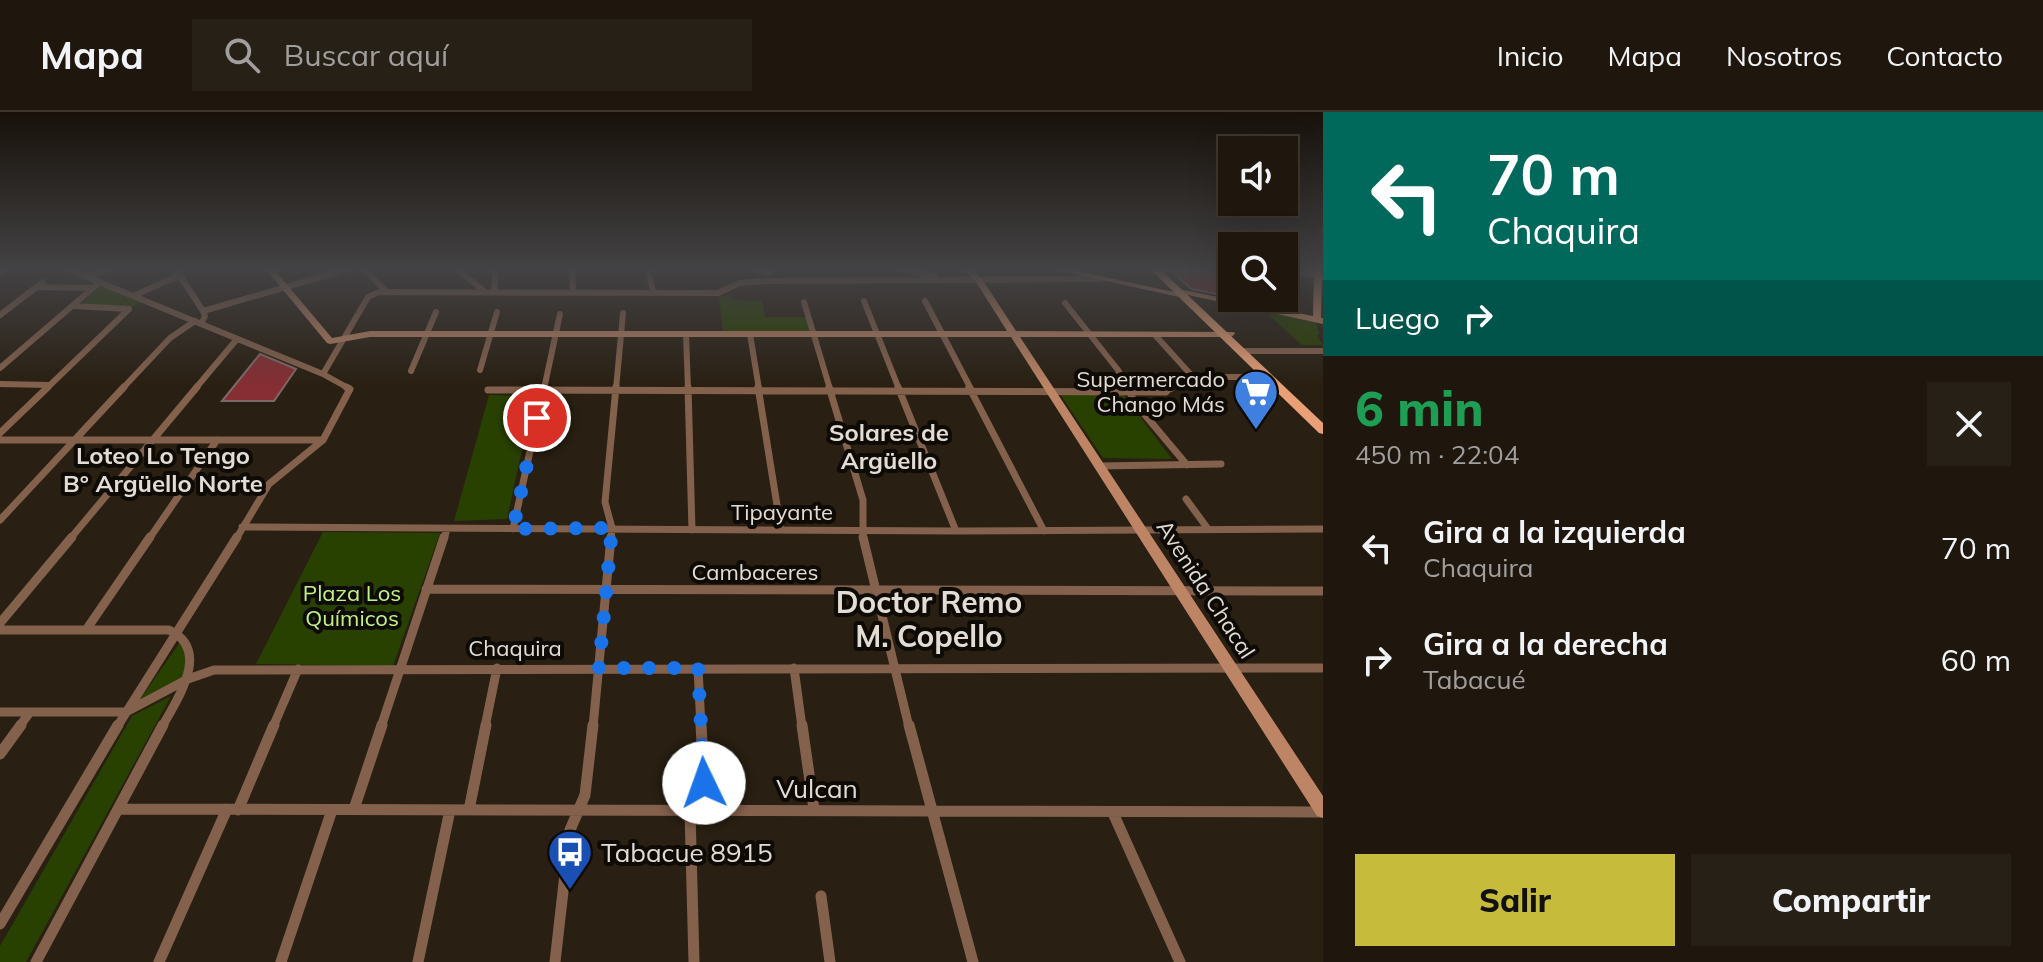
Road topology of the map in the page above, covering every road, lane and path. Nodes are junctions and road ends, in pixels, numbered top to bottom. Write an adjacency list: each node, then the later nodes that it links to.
1 (72, 308): 41 (street)
2 (105, 308): 48 (street)
3 (162, 308): 21 (street)
4 (201, 308): 15 (street)
5 (214, 308): 15 (street)
6 (301, 308): 37 (main road)
7 (362, 308): 35 (street)
8 (806, 308): 28 (street)
9 (867, 308): 29 (street)
10 (929, 308): 22 (street)
11 (996, 308): 23 (main road, Avenida Chacal)
12 (1069, 308): 30 (street)
13 (1199, 308): 31 (main road)
14 (1253, 308): 20 (main road)
15 (203, 311): 21 (street)
16 (436, 312): 32 (street)
17 (497, 312): 33 (street)
18 (623, 313): 25 (street)
19 (560, 314): 24 (street)
20 (1320, 321)
21 (198, 322): 36 (street); 62 (street)
22 (943, 333): 23 (main road); 29 (main road); 56 (street)
23 (1013, 333): 30 (main road); 57 (main road, Avenida Chacal)
24 (556, 334): 25 (main road); 33 (main road); 50 (street)
25 (620, 334): 26 (main road); 51 (street)
26 (686, 334): 27 (main road); 52 (street)
27 (750, 334): 28 (main road); 53 (street)
28 (814, 334): 29 (main road); 54 (street)
29 (877, 334): 55 (street)
30 (1089, 334): 34 (main road); 58 (street)
31 (1227, 334): 34 (main road); 38 (main road)
32 (427, 335): 33 (main road); 35 (main road); 43 (street)
33 (490, 335): 42 (street)
34 (1155, 335): 45 (street)
35 (344, 338): 37 (main road); 40 (street)
36 (237, 339): 44 (street); 63 (street)
37 (325, 339): 40 (street)
38 (1245, 351): 39 (street); 46 (main road); 59 (main road)
39 (1323, 351)
40 (336, 353): 44 (street)
41 (0, 368)
42 (480, 370)
43 (411, 371)
44 (323, 374): 65 (street)
45 (1193, 377): 46 (street); 58 (street)
46 (1268, 377): 59 (main road)
47 (0, 384): 48 (street)
48 (49, 385): 60 (street)
49 (488, 390): 50 (street)
50 (542, 390): 51 (street); 74 (street)
51 (616, 390): 52 (street); 72 (street)
52 (688, 391): 53 (street); 77 (street)
53 (758, 391): 54 (street); 78 (street)
54 (830, 391): 55 (street); 79 (street)
55 (901, 392): 56 (street); 81 (street)
56 (974, 392): 57 (street); 82 (street)
57 (1053, 392): 58 (street); 68 (main road, Avenida Chacal)
58 (1127, 392): 67 (street)
59 (1321, 423)
60 (0, 433)
61 (0, 440): 62 (street)
62 (75, 440): 63 (street); 70 (street)
63 (150, 440): 64 (street); 88 (street)
64 (217, 440): 65 (street); 90 (street)
65 (323, 440): 71 (street)
66 (1221, 464): 67 (street)
67 (1187, 465): 68 (street)
68 (1100, 466): 80 (main road, Avenida Chacal)
69 (1186, 499): 75 (street)
70 (0, 520)
71 (242, 527): 73 (street, Tipayante); 91 (street)
72 (612, 528): 74 (street, Tipayante); 77 (street, Tipayante); 85 (street)
73 (447, 529): 74 (street, Tipayante); 83 (street)
74 (513, 529)
75 (1208, 529): 76 (street, Tipayante); 80 (street, Tipayante)
76 (1323, 529)
77 (692, 530): 78 (street, Tipayante)
78 (781, 530): 79 (street, Tipayante)
79 (861, 530): 81 (street, Tipayante); 86 (street)
80 (1141, 530): 82 (street, Tipayante); 84 (main road, Avenida Chacal)
81 (956, 531): 82 (street, Tipayante)
82 (1044, 531)
83 (426, 589): 85 (street, Cambaceres); 92 (street)
84 (1181, 589): 86 (street, Cambaceres); 87 (street, Cambaceres); 100 (main road, Avenida Chacal)
85 (608, 590): 86 (street, Cambaceres); 94 (street)
86 (875, 590): 97 (street)
87 (1323, 591)
88 (0, 623)
89 (0, 630): 90 (street)
90 (86, 630): 91 (street)
91 (179, 633): 101 (street); 104 (street)
92 (399, 668): 93 (street, Chaquira); 99 (street, Chaquira); 107 (street)
93 (497, 668): 94 (street, Chaquira); 112 (street)
94 (599, 668): 95 (street, Chaquira); 113 (street)
95 (698, 668): 96 (street, Chaquira); 115 (street)
96 (794, 668): 97 (street, Chaquira); 108 (street)
97 (893, 668): 100 (street, Chaquira); 117 (street)
98 (1323, 668): 100 (street, Chaquira)
99 (298, 669): 101 (street, Chaquira); 109 (street)
100 (1232, 669): 116 (main road, Avenida Chacal)
101 (188, 679): 104 (street, Chaquira); 106 (street)
102 (0, 712): 103 (street)
103 (30, 712): 104 (street); 105 (street)
104 (126, 712): 120 (street)
105 (0, 754)
106 (119, 809): 109 (street, Vulcan); 121 (street)
107 (354, 809): 110 (street, Vulcan); 111 (street, Vulcan)
108 (814, 809): 115 (street, Vulcan); 117 (street, Vulcan)
109 (233, 810): 110 (street, Vulcan); 122 (street)
110 (332, 810): 123 (street)
111 (450, 810): 112 (street, Vulcan); 124 (street)
112 (469, 810): 113 (street, Vulcan)
113 (578, 811): 114 (street, Vulcan); 125 (street)
114 (690, 811): 115 (street, Vulcan); 126 (street)
115 (706, 811)
116 (1323, 811): 118 (street, Vulcan)
117 (932, 812): 118 (street, Vulcan); 128 (street)
118 (1113, 813): 129 (street)
119 (821, 896): 127 (street)
120 (0, 924)
121 (36, 962)
122 (159, 962)
123 (281, 962)
124 (418, 962)
125 (555, 962)
126 (694, 962)
127 (830, 962)
128 (973, 962)
129 (1180, 962)

